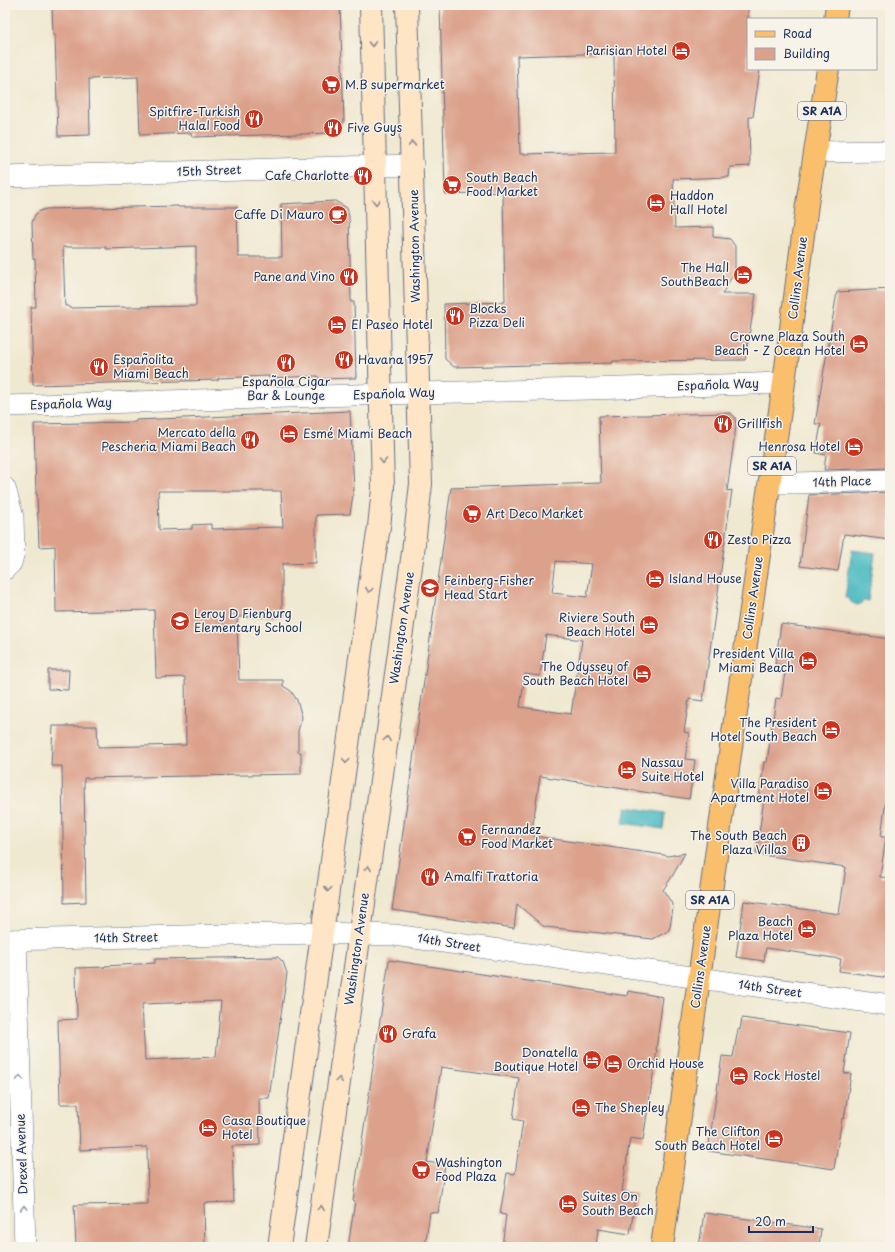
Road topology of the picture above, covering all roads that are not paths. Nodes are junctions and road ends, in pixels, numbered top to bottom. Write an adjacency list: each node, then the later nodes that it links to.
1 (371, 5): 9 (main road, one-way to 9)
2 (408, 5): 8 (main road, Washington Avenue, one-way to 2)
3 (837, 5): 4 (main road)
4 (835, 18)
5 (828, 70): 7 (main road, Collins Avenue / SR A1A)
6 (890, 151): 7 (street)
7 (816, 152): 11 (main road, Collins Avenue / SR A1A)
8 (413, 165): 9 (street, 15th Street); 12 (main road, Washington Avenue)
9 (375, 166): 10 (street, 15th Street); 13 (main road, one-way to 13)
10 (5, 177)
11 (784, 383): 12 (street, Española Way); 16 (main road, Collins Avenue / SR A1A)
12 (418, 392): 13 (street, Española Way); 20 (main road, Washington Avenue, one-way to 12)
13 (381, 394): 14 (street, Española Way); 19 (main road, one-way to 19)
14 (5, 406)
15 (890, 480): 16 (street, 14th Place)
16 (769, 483): 22 (main road, Collins Avenue / SR A1A)
17 (5, 488): 18 (street)
18 (5, 569)
19 (322, 933): 20 (street, 14th Street); 21 (street, 14th Street); 25 (main road)
20 (359, 933): 22 (street, 14th Street); 26 (main road, Washington Avenue, one-way to 20)
21 (10, 940): 24 (street, Drexel Avenue, one-way to 21)
22 (699, 979): 23 (street, 14th Street); 27 (main road, Collins Avenue / SR A1A)
23 (890, 1005)
24 (25, 1247)
25 (279, 1247)
26 (316, 1247)
27 (662, 1247)

